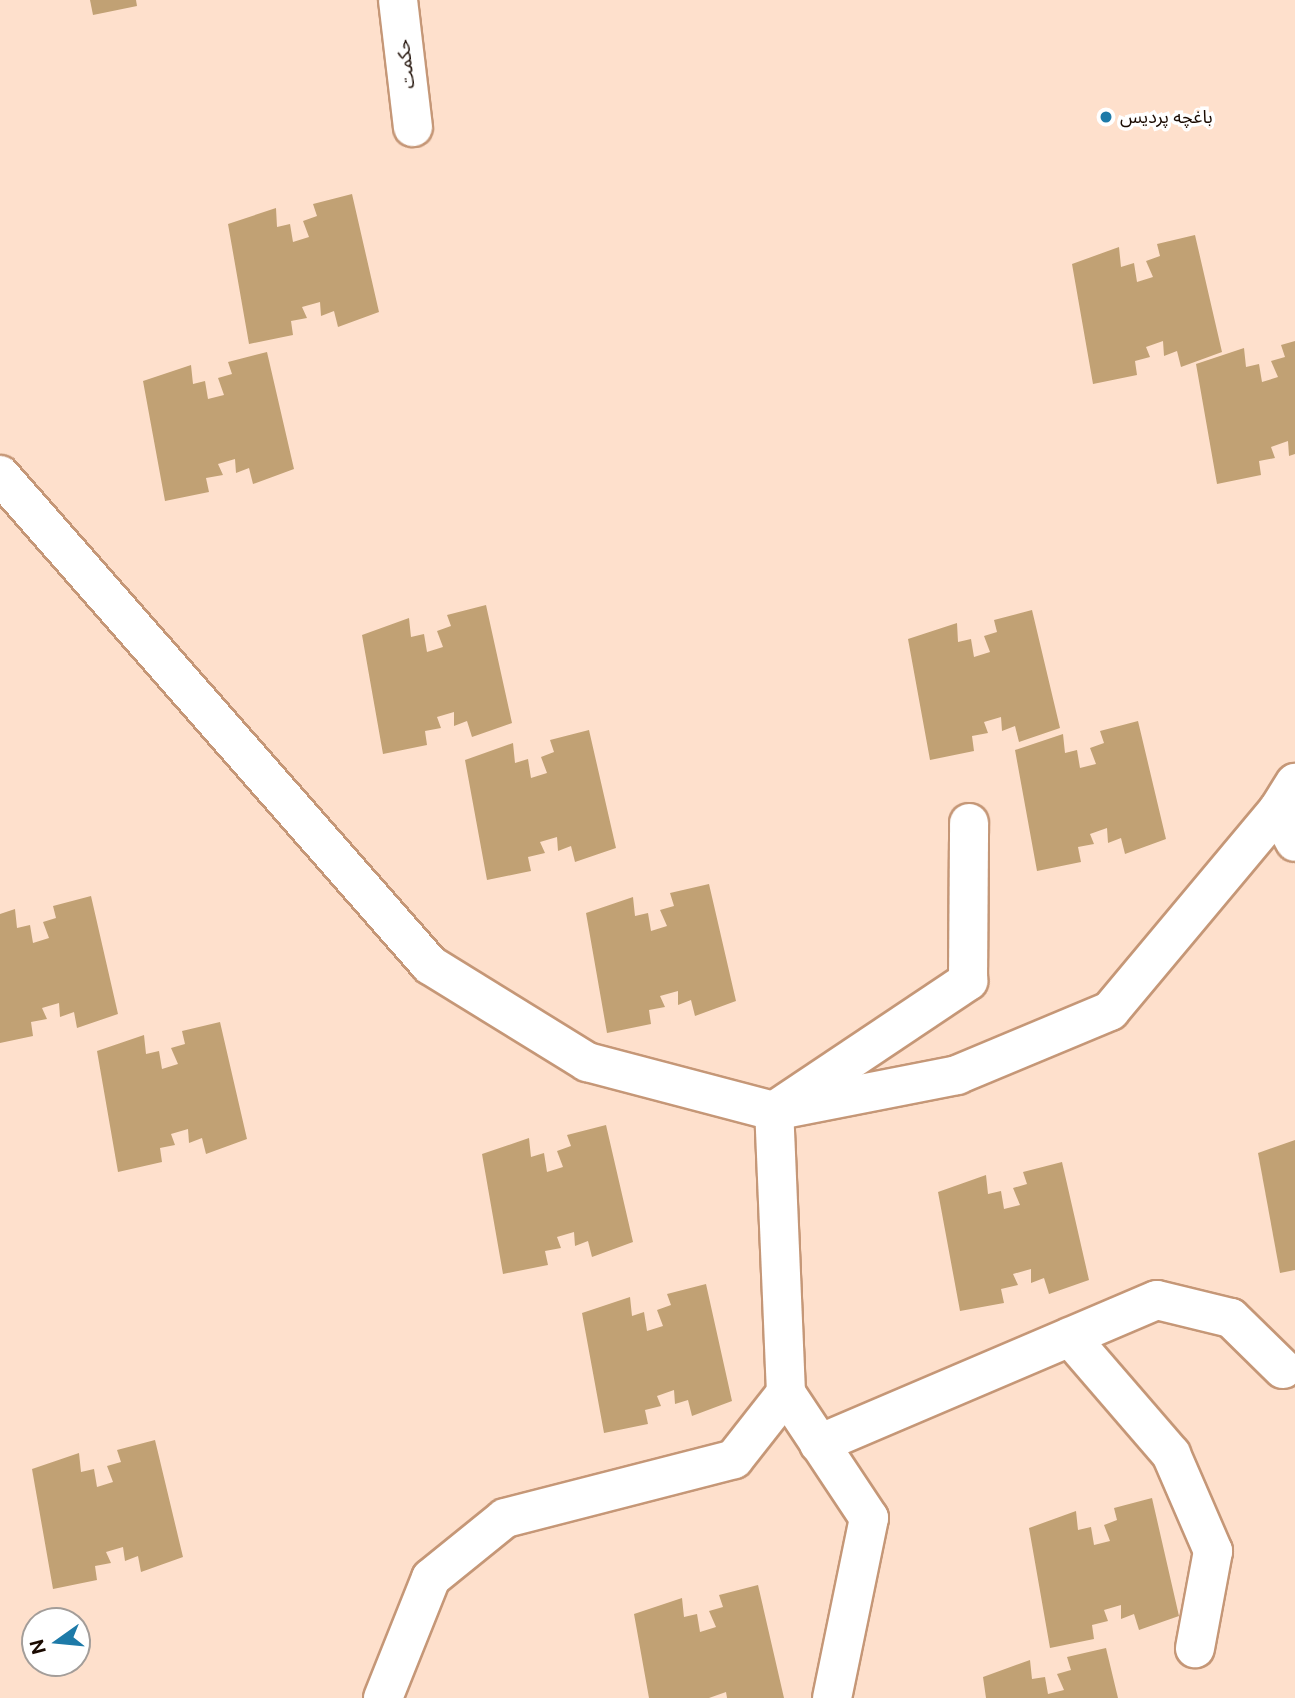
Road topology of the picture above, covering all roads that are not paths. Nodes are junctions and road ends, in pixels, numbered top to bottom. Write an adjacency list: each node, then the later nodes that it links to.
1 (398, 0): 2 (street, حکمت)
2 (413, 127)
3 (0, 475): 6 (street)
4 (1291, 812): 6 (street)
5 (970, 823): 6 (street)
6 (774, 1111): 9 (street)
7 (1070, 1337): 8 (street); 10 (street); 11 (street)
8 (1283, 1369)
9 (786, 1393): 10 (street); 12 (street)
10 (819, 1444): 13 (street)
11 (1195, 1648)
12 (383, 1698)
13 (832, 1698)

